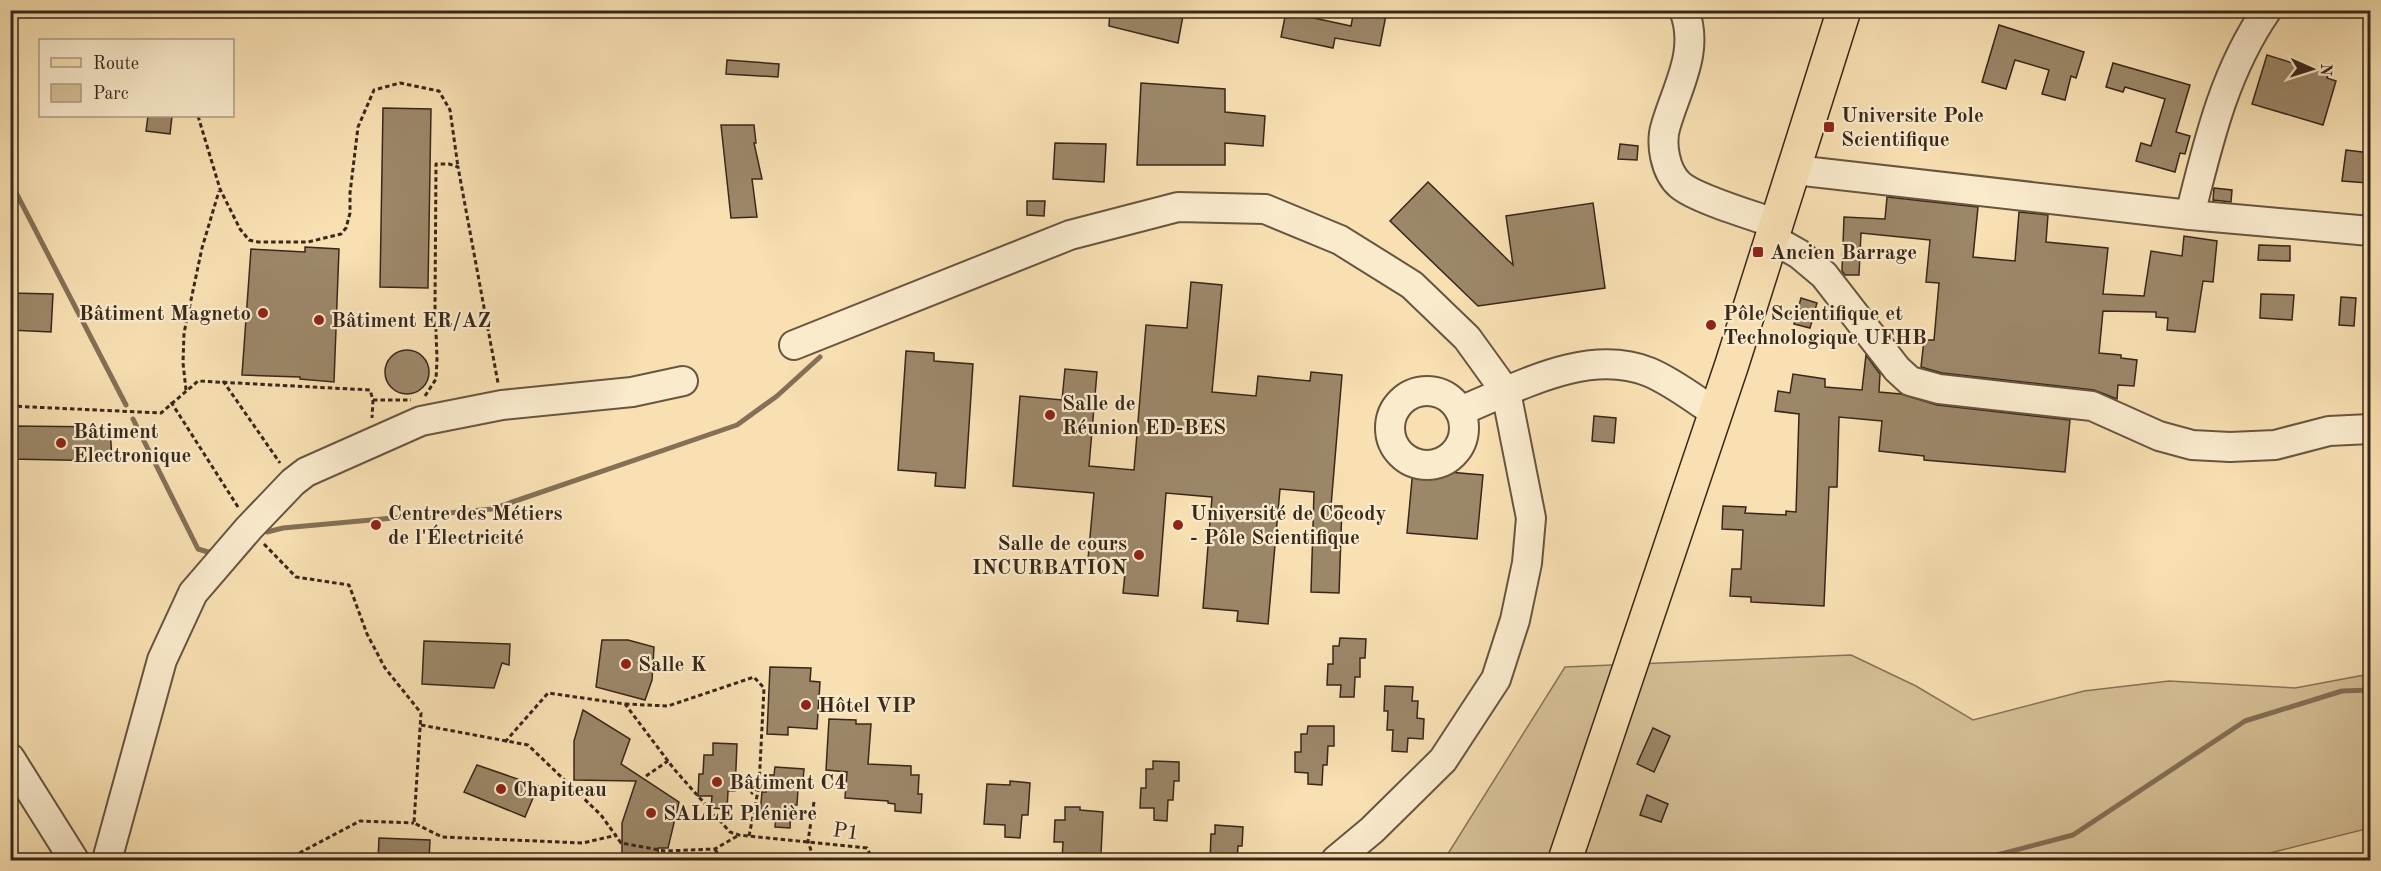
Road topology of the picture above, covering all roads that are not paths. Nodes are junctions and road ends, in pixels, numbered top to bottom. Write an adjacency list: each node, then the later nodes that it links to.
1 (1684, 10): 6 (street)
2 (1844, 10): 4 (main road)
3 (2267, 10): 5 (street)
4 (1795, 170): 5 (street); 6 (main road)
5 (2190, 215): 7 (street)
6 (1774, 231): 12 (main road); 13 (street)
7 (2370, 231)
8 (794, 345): 10 (street)
9 (683, 381): 16 (street)
10 (1506, 393): 11 (street); 12 (street); 17 (street)
11 (1460, 411)
12 (1716, 413): 18 (main road)
13 (2370, 429)
14 (10, 758): 15 (street)
15 (74, 861)
16 (107, 861)
17 (1336, 861)
18 (1565, 861)

